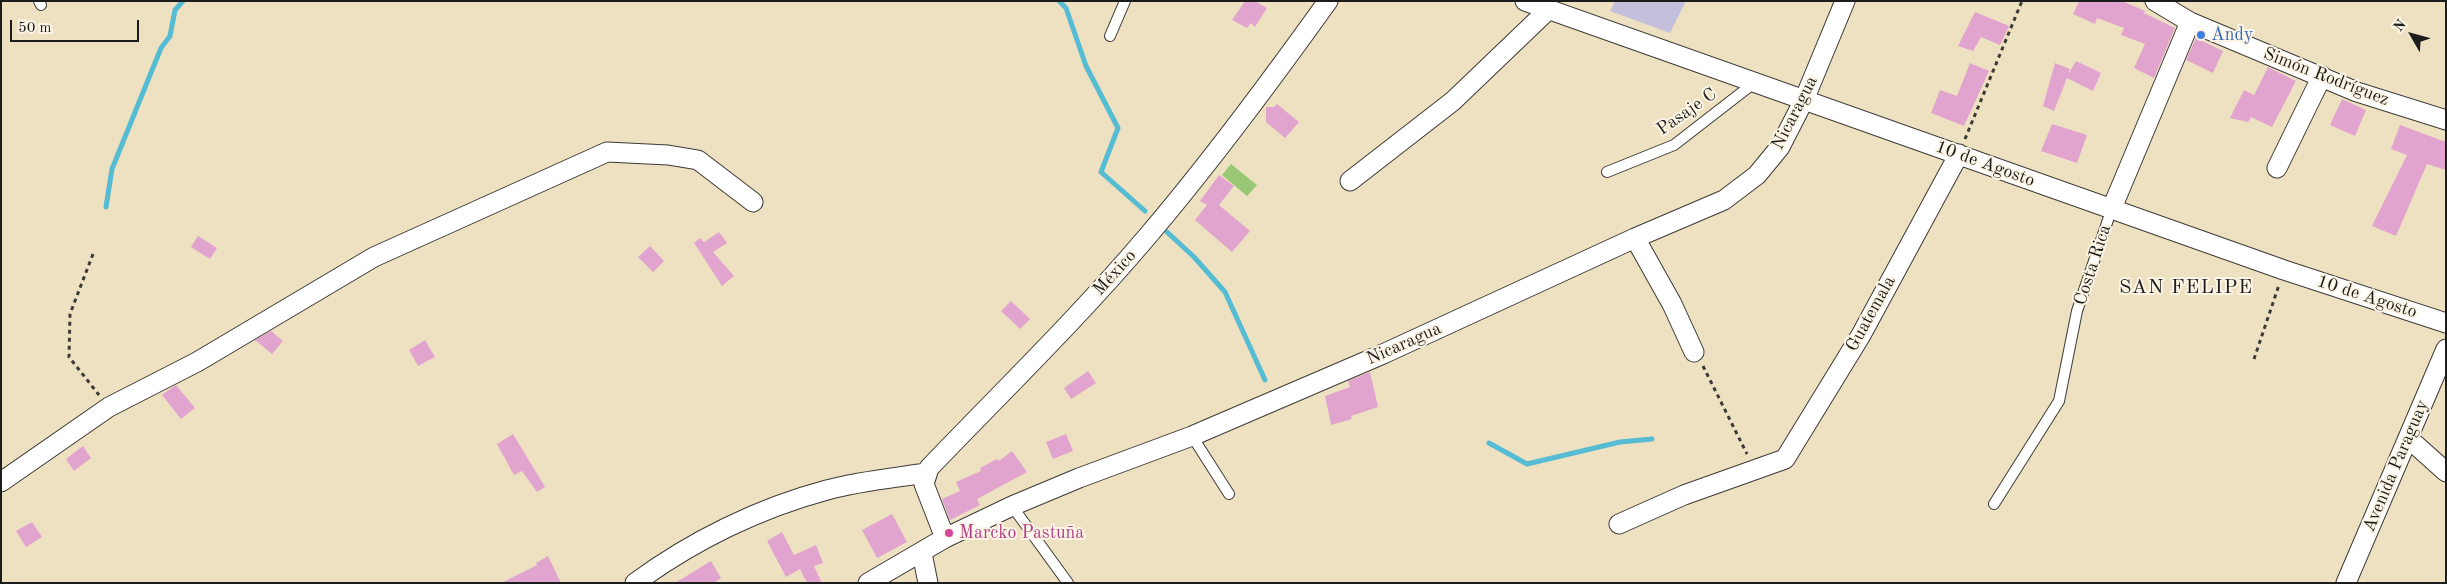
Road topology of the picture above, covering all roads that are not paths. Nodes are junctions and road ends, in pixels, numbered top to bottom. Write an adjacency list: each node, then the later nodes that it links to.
1 (1124, 1): 8 (lane)
2 (1328, 1): 26 (street, México)
3 (1525, 1): 6 (street, 10 de Agosto)
4 (1844, 1): 11 (street, Nicaragua)
5 (2155, 1): 7 (street, Simón Rodríguez)
6 (1548, 10): 10 (street, 10 de Agosto); 16 (street)
7 (2190, 22): 9 (street, Simón Rodríguez); 18 (street, Costa Rica)
8 (1110, 36)
9 (2322, 76): 12 (street, Simón Rodríguez); 14 (street)
10 (1754, 83): 11 (street, 10 de Agosto); 15 (lane, Pasaje C)
11 (1804, 100): 13 (street, 10 de Agosto); 19 (street, Nicaragua)
12 (2446, 120)
13 (1959, 154): 18 (street, 10 de Agosto); 31 (street, Guatemala)
14 (2277, 168)
15 (1607, 172)
16 (1350, 181)
17 (754, 202): 27 (street)
18 (2112, 208): 20 (street, 10 de Agosto); 29 (lane, Costa Rica)
19 (1635, 238): 22 (street); 23 (street, Nicaragua)
20 (2446, 323)
21 (2446, 349): 24 (street, Avenida Paraguay)
22 (1694, 352)
23 (1192, 436): 28 (lane); 30 (street, Nicaragua)
24 (2408, 438): 25 (street); 38 (street, Avenida Paraguay)
25 (2446, 472)
26 (926, 473): 32 (street); 34 (street)
27 (1, 482)
28 (1229, 494)
29 (1994, 504)
30 (1012, 506): 32 (street, Nicaragua); 37 (lane)
31 (1619, 524)
32 (945, 538): 33 (street, Nicaragua)
33 (922, 553): 35 (street, Nicaragua); 36 (street)
34 (635, 583)
35 (868, 583)
36 (928, 583)
37 (1068, 583)
38 (2346, 583)

